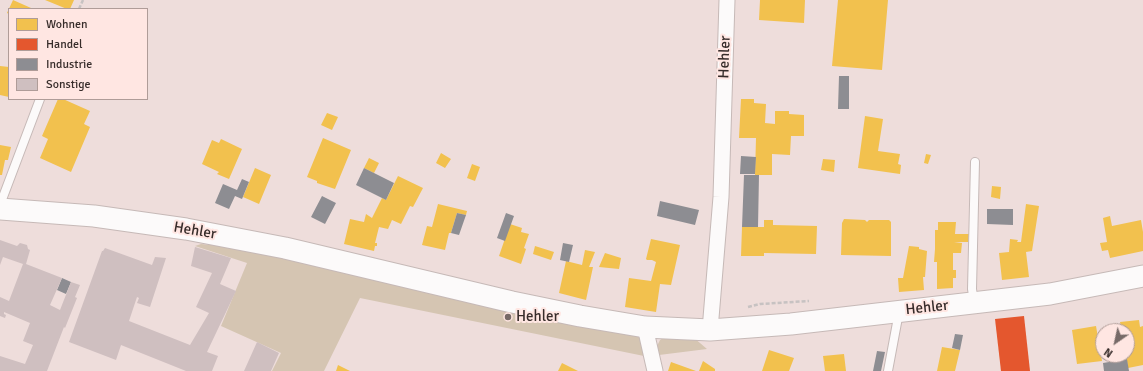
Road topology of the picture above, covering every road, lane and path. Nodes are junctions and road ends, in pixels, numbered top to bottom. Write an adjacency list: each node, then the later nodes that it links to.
1 (727, 0): 12 (street, Hehler)
2 (40, 100): 4 (lane)
3 (975, 162): 8 (lane)
4 (0, 200)
5 (0, 209): 11 (main road, Hehler)
6 (1143, 276): 8 (main road, Hehler)
7 (810, 301): 9 (path)
8 (974, 303): 10 (main road, Hehler)
9 (746, 307)
10 (899, 311): 12 (main road, Hehler); 14 (lane)
11 (645, 327): 12 (main road, Hehler); 13 (street)
12 (710, 330)
13 (655, 371)
14 (888, 371)

